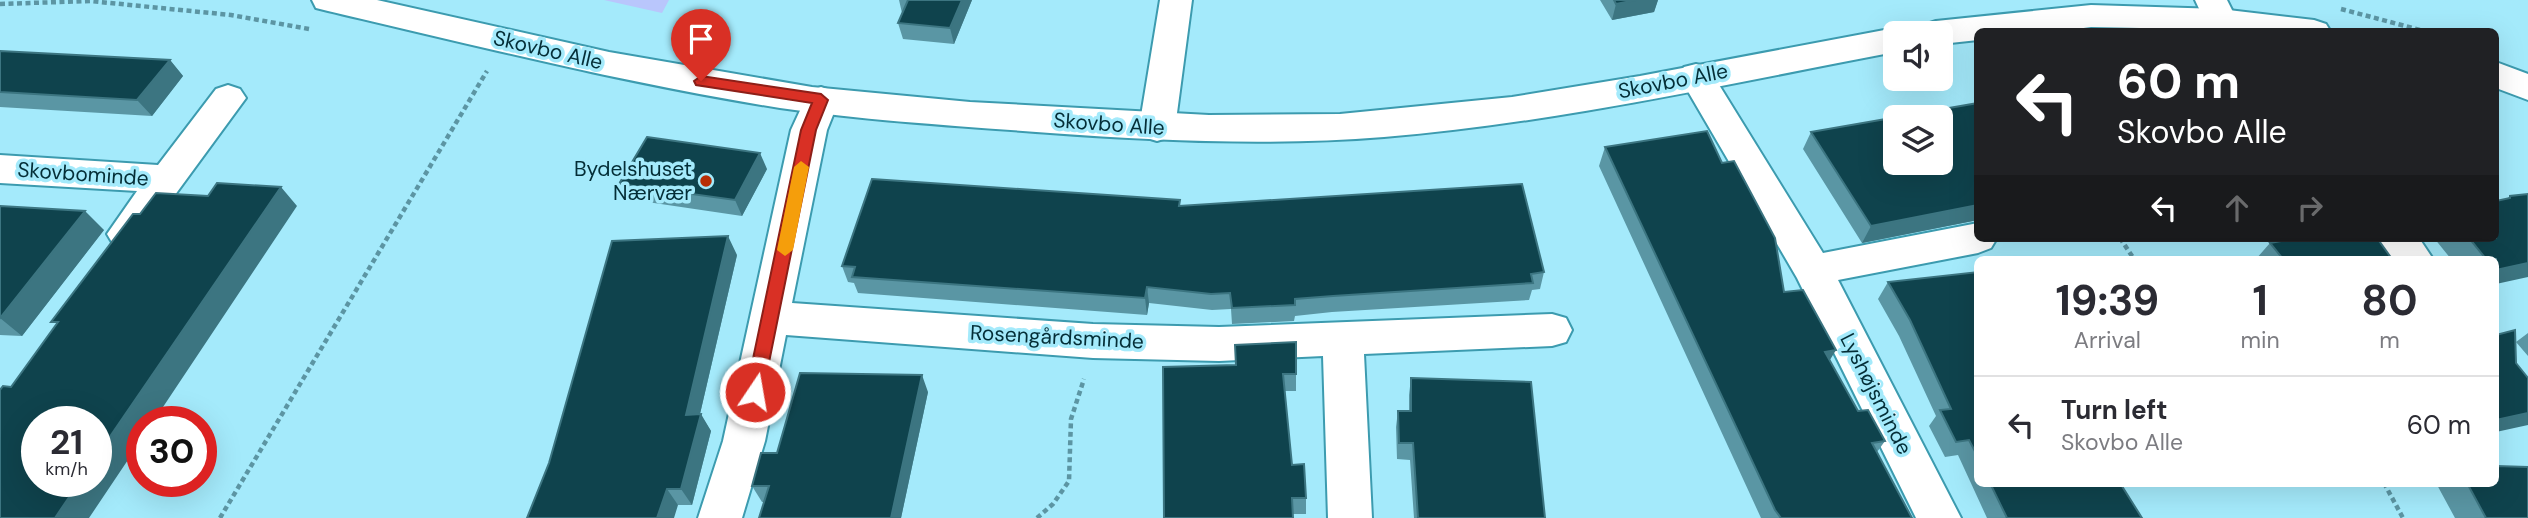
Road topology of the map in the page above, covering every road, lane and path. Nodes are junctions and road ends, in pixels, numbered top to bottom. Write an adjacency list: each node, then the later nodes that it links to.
1 (328, 0): 15 (street, Skovbo Alle)
2 (1176, 0): 16 (street)
3 (2216, 10): 4 (street); 5 (street)
4 (2326, 20): 6 (path)
5 (1982, 28)
6 (2394, 28)
7 (1974, 29): 8 (street)
8 (1953, 31)
9 (1883, 42): 12 (street, Skovbo Alle)
10 (488, 70): 29 (path)
11 (2499, 75): 13 (street)
12 (1696, 76): 16 (street, Skovbo Alle); 23 (street, Lyshøjsminde)
13 (2528, 88)
14 (228, 98): 18 (street, Skovbominde)
15 (821, 100): 16 (street, Skovbo Alle); 24 (street)
16 (1157, 128)
17 (0, 169): 18 (street, Skovbominde)
18 (167, 179): 22 (street, Skovbominde)
19 (1974, 239): 23 (street)
20 (2399, 242): 21 (street)
21 (2411, 256)
22 (108, 257)
23 (1812, 270): 33 (street, Lyshøjsminde)
24 (771, 318): 27 (street, Rosengårdsminde); 30 (street)
25 (1552, 330): 26 (street, Rosengårdsminde)
26 (1343, 339): 27 (street, Rosengårdsminde); 32 (street)
27 (1093, 341): 31 (path)
28 (2386, 487): 34 (path)
29 (220, 518)
30 (720, 518)
31 (1037, 518)
32 (1350, 518)
33 (1939, 518)
34 (2403, 518)

